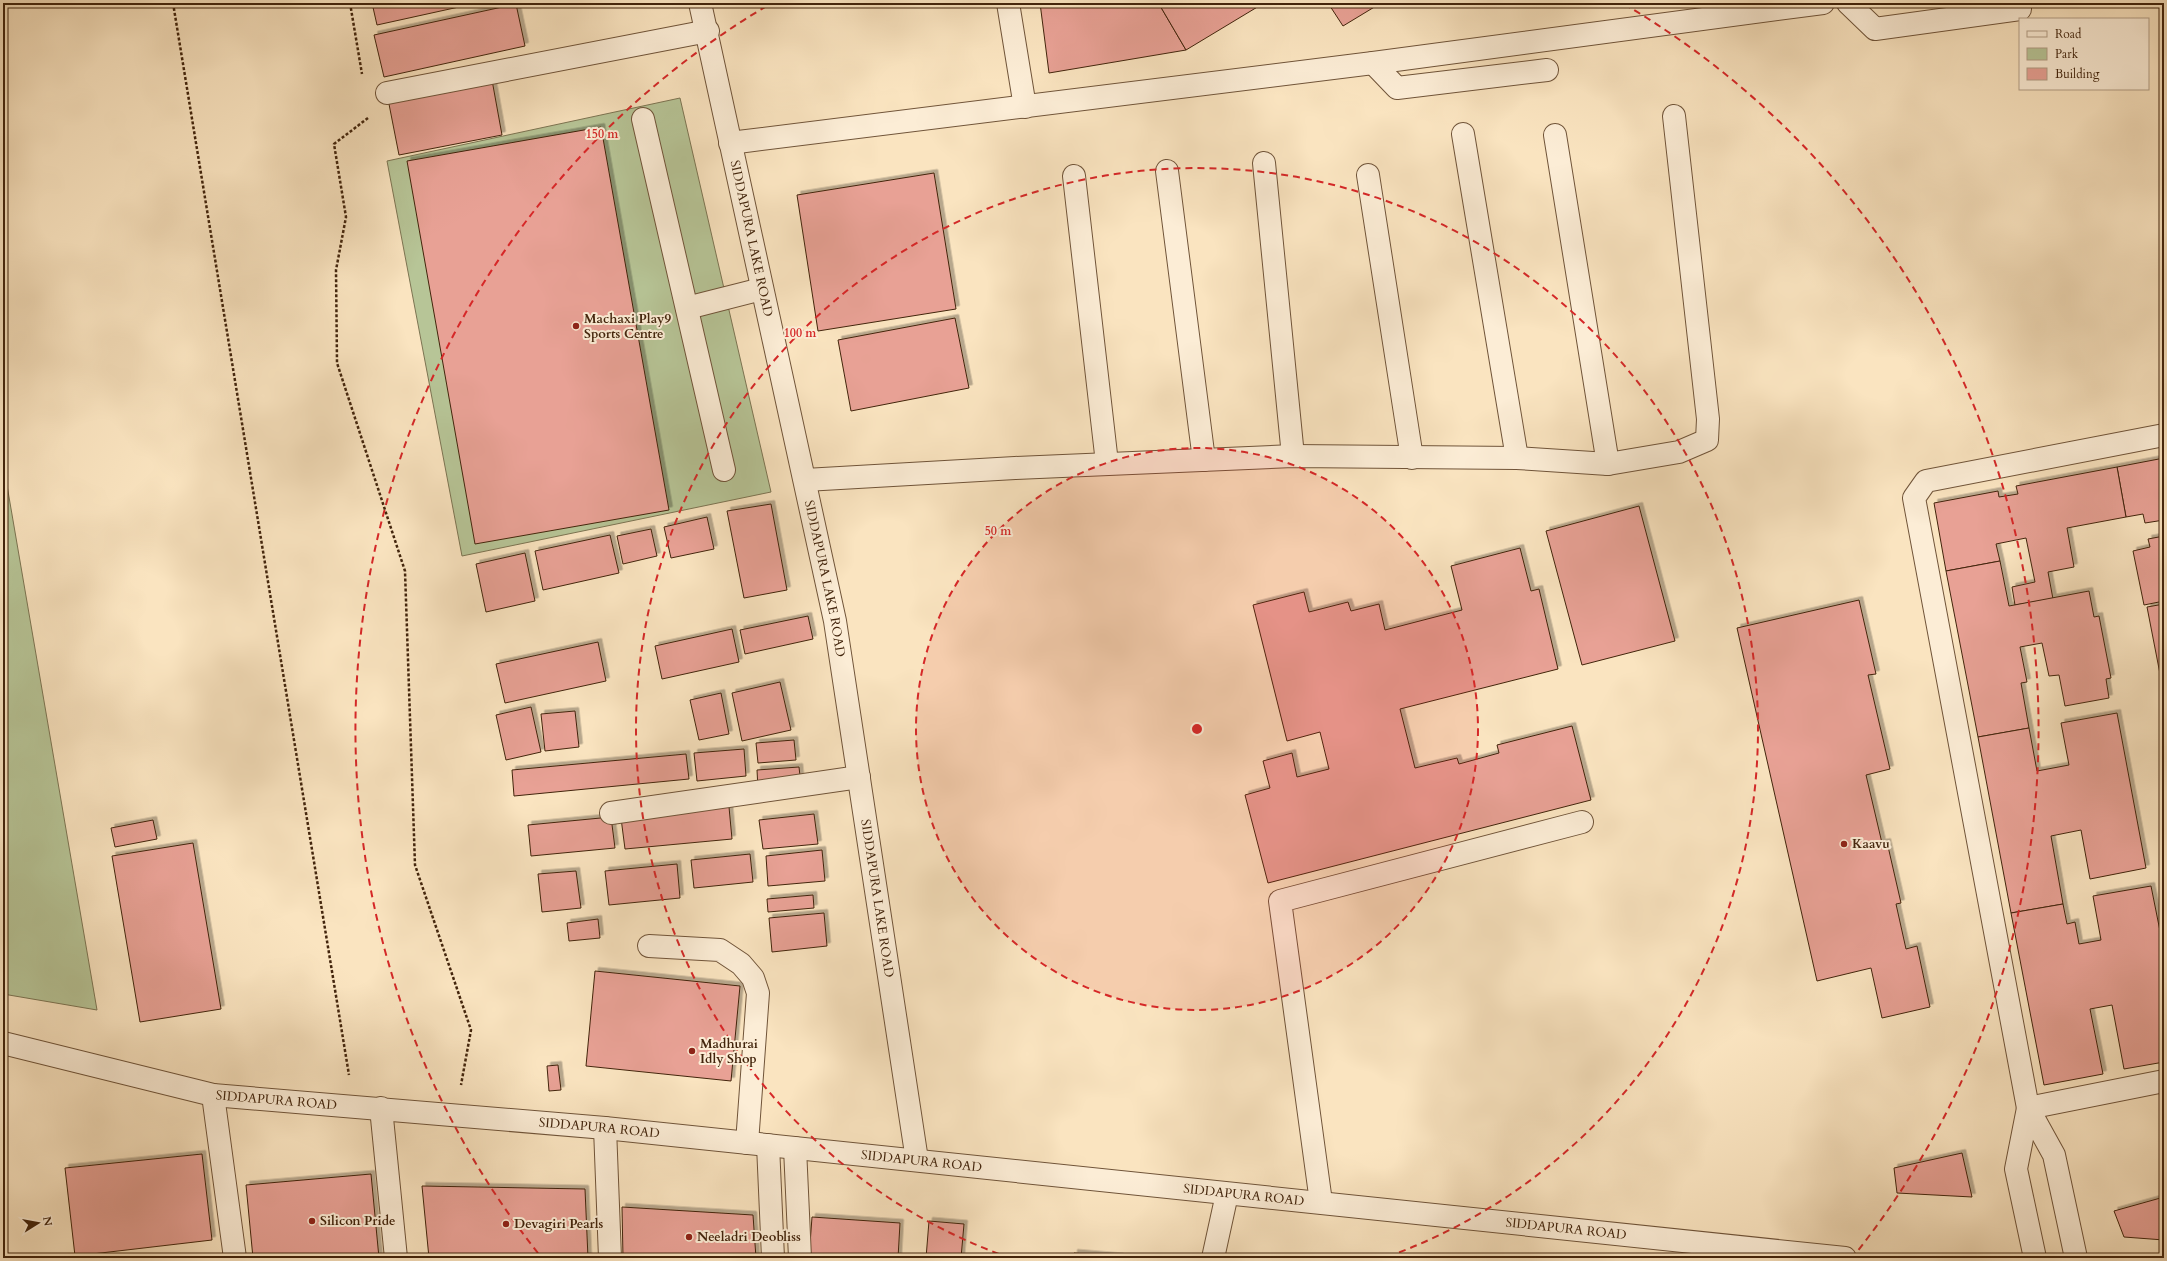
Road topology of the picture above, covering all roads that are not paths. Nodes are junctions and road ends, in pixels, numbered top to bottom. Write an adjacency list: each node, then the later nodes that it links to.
1 (700, 3): 6 (street, SIDDAPURA LAKE ROAD)
2 (1008, 3): 10 (street)
3 (1823, 3): 7 (street)
4 (1848, 3): 5 (street)
5 (2020, 10)
6 (708, 31): 9 (street); 15 (street, SIDDAPURA LAKE ROAD)
7 (1373, 63): 8 (street); 10 (street)
8 (1547, 70)
9 (386, 92)
10 (1026, 107): 15 (street)
11 (1674, 116): 28 (street)
12 (643, 119): 21 (street)
13 (1463, 134): 25 (street)
14 (1555, 134): 28 (street)
15 (730, 143): 20 (street, SIDDAPURA LAKE ROAD)
16 (1264, 163): 23 (street)
17 (1167, 171): 26 (street)
18 (1368, 175): 24 (street)
19 (1074, 176): 27 (street)
20 (762, 289): 21 (street); 30 (street, SIDDAPURA LAKE ROAD)
21 (686, 308): 29 (street)
22 (2164, 435): 39 (street)
23 (1293, 456): 24 (street); 26 (street)
24 (1412, 458): 25 (street)
25 (1517, 458): 28 (street)
26 (1204, 460): 27 (street)
27 (1108, 464): 30 (street)
28 (1608, 464)
29 (724, 470)
30 (804, 480): 31 (street, SIDDAPURA LAKE ROAD)
31 (858, 777): 32 (street); 43 (street, SIDDAPURA LAKE ROAD)
32 (611, 813)
33 (1582, 822): 45 (street)
34 (649, 946): 41 (street)
35 (3, 1043): 37 (street, SIDDAPURA ROAD)
36 (2164, 1081): 39 (street)
37 (213, 1095): 38 (street, SIDDAPURA ROAD); 46 (street)
38 (381, 1108): 40 (street, SIDDAPURA ROAD); 47 (street)
39 (2028, 1108): 53 (street); 54 (street)
40 (605, 1128): 41 (street, SIDDAPURA ROAD); 48 (street)
41 (758, 1144): 42 (street, SIDDAPURA ROAD); 49 (street)
42 (795, 1148): 43 (street, SIDDAPURA ROAD); 50 (street)
43 (917, 1160): 44 (street, SIDDAPURA ROAD)
44 (1227, 1194): 45 (street, SIDDAPURA ROAD); 51 (street)
45 (1321, 1202): 52 (street, SIDDAPURA ROAD)
46 (235, 1258)
47 (396, 1258)
48 (610, 1258)
49 (773, 1258)
50 (800, 1258)
51 (1213, 1258)
52 (1845, 1258)
53 (2035, 1258)
54 (2076, 1258)

